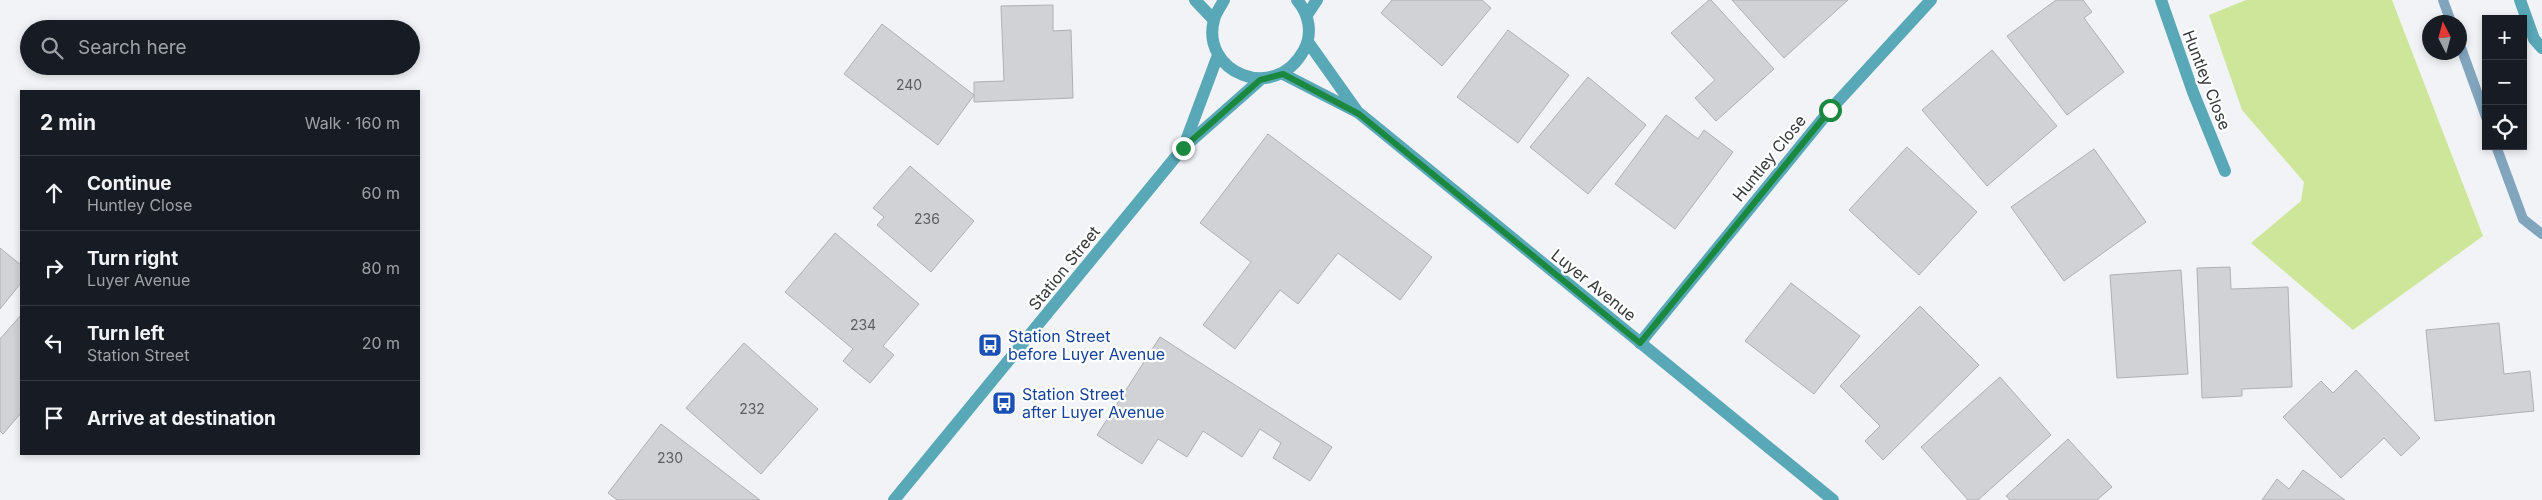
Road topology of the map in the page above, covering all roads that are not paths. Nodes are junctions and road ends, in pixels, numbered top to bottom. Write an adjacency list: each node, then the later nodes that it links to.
1 (1195, 0): 9 (street)
2 (1224, 0): 9 (street)
3 (1297, 0): 8 (street)
4 (1317, 0): 8 (street)
5 (1931, 0): 18 (street, Huntley Close)
6 (2161, 0): 17 (street, Huntley Close)
7 (2520, 0): 11 (street)
8 (1306, 15): 10 (street)
9 (1214, 20): 12 (street)
10 (1308, 42): 13 (street); 15 (street, Luyer Avenue)
11 (2542, 48)
12 (1218, 54): 14 (street); 16 (street, Station Street)
13 (1283, 74): 14 (street); 15 (street, Luyer Avenue)
14 (1260, 80): 16 (street, Station Street)
15 (1359, 114): 18 (street, Luyer Avenue)
16 (1183, 148): 19 (street, Station Street)
17 (2225, 170)
18 (1640, 343): 20 (street, Luyer Avenue)
19 (894, 500)
20 (1833, 500)

